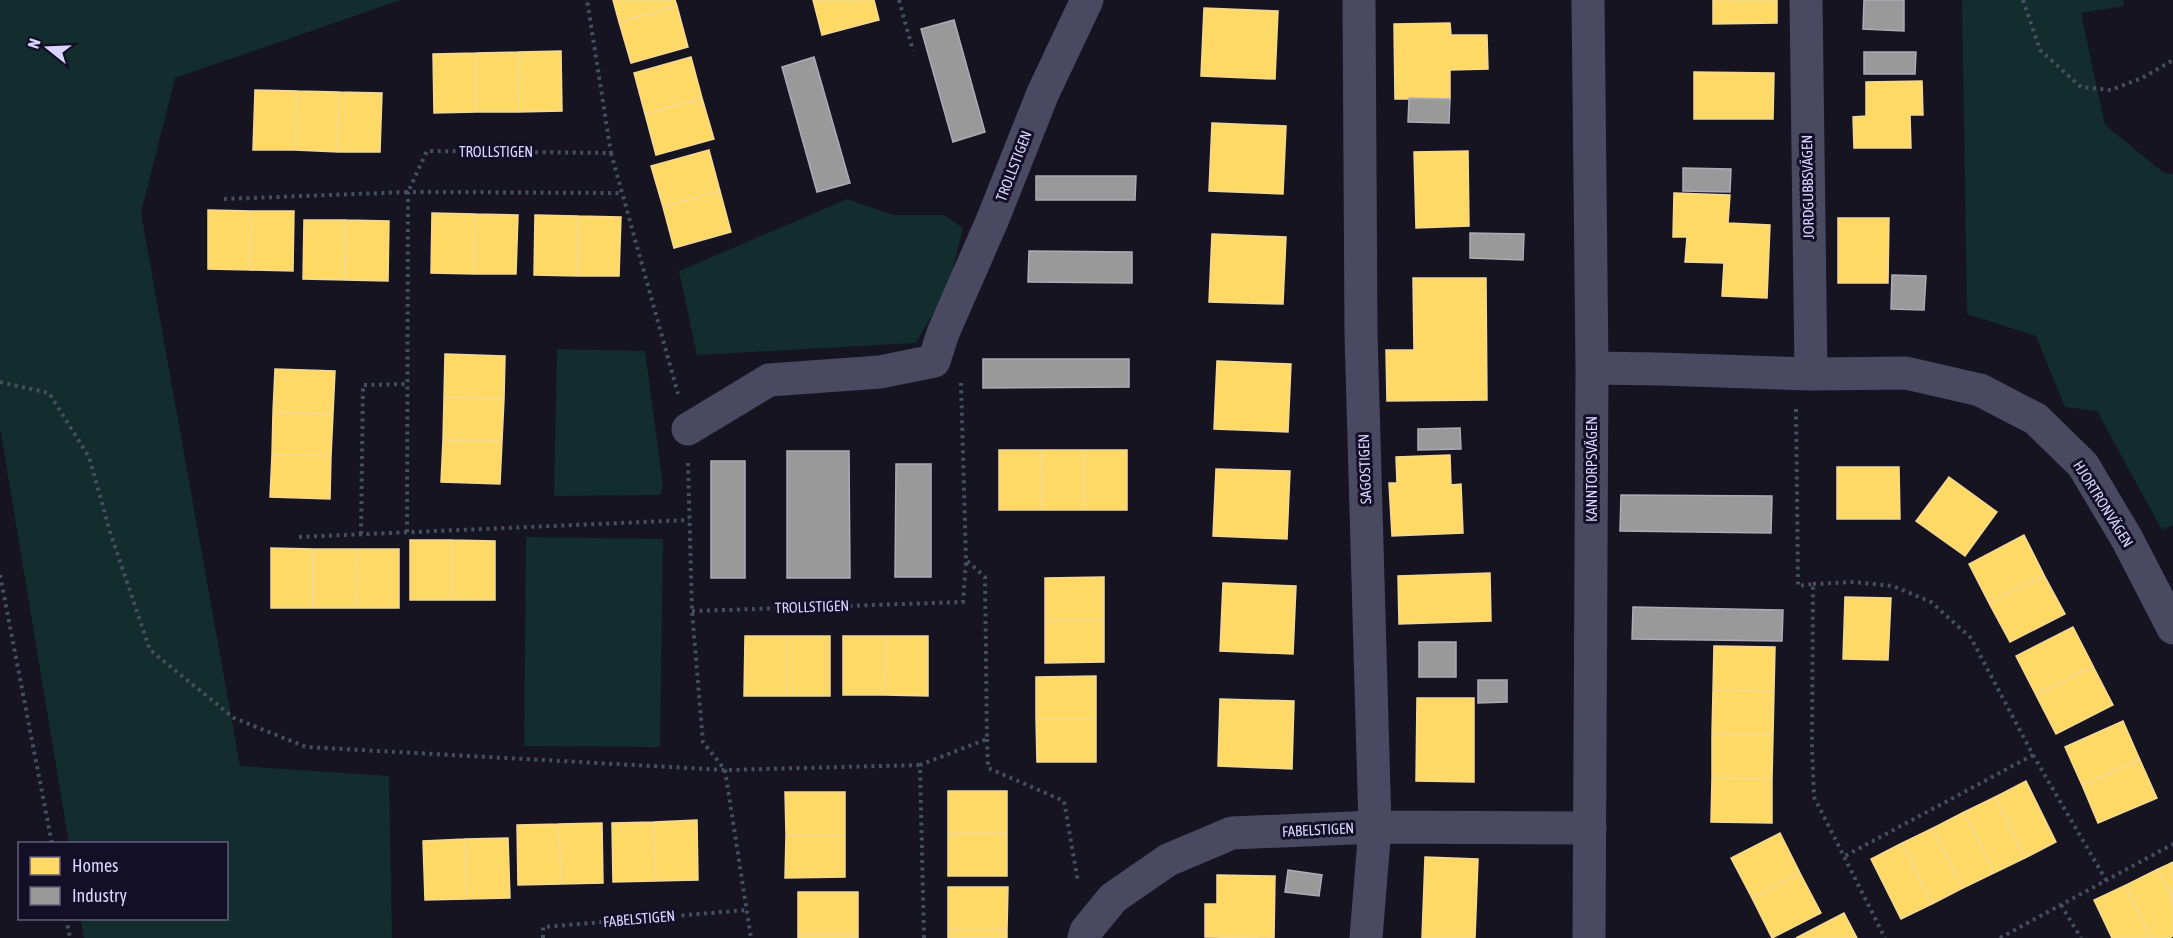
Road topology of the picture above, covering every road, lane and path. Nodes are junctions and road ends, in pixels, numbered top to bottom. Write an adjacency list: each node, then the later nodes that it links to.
1 (587, 0): 10 (path)
2 (899, 0): 8 (path)
3 (1087, 0): 14 (street, TROLLSTIGEN)
4 (1359, 0): 33 (street, SAGOSTIGEN)
5 (1588, 0): 15 (street, KANNTORPSVÄGEN)
6 (1806, 0): 16 (street, JORDGUBBSVÄGEN)
7 (2023, 0): 9 (path)
8 (913, 51)
9 (2173, 60)
10 (611, 153): 11 (path, TROLLSTIGEN); 12 (path)
11 (408, 192): 12 (path); 13 (path); 18 (path, TROLLSTIGEN)
12 (622, 193): 19 (path)
13 (224, 200)
14 (943, 333): 19 (street, TROLLSTIGEN); 24 (path, TROLLSTIGEN)
15 (1592, 368): 16 (street, HJORTRONVÄGEN); 34 (street, KANNTORPSVÄGEN)
16 (1803, 374): 26 (path); 28 (street, HJORTRONVÄGEN)
17 (0, 382): 32 (path)
18 (408, 384): 21 (path, TROLLSTIGEN); 22 (path)
19 (688, 429): 20 (path)
20 (689, 520): 21 (path); 27 (path)
21 (407, 532): 22 (path)
22 (361, 534): 23 (path)
23 (299, 537)
24 (966, 561): 27 (path, TROLLSTIGEN); 29 (path)
25 (0, 575): 35 (path)
26 (1813, 584): 30 (path); 37 (path)
27 (692, 611): 32 (path)
28 (2173, 628)
29 (987, 739): 31 (path); 42 (path)
30 (2033, 755): 37 (path); 38 (path)
31 (920, 765): 32 (path); 46 (path)
32 (725, 770): 40 (path)
33 (1375, 827): 34 (street, FABELSTIGEN); 42 (street, FABELSTIGEN); 47 (street, SAGOSTIGEN)
34 (1590, 828): 48 (street, KANNTORPSVÄGEN)
35 (52, 842)
36 (2173, 844): 38 (path)
37 (1843, 857): 49 (path)
38 (2106, 880): 39 (path)
39 (2061, 905): 50 (path); 51 (path)
40 (747, 910): 44 (path, FABELSTIGEN); 45 (path)
41 (66, 920): 43 (path)
42 (1085, 935)
43 (70, 938)
44 (543, 938)
45 (751, 938)
46 (924, 938)
47 (1366, 938)
48 (1589, 938)
49 (1885, 938)
50 (2000, 938)
51 (2081, 938)

